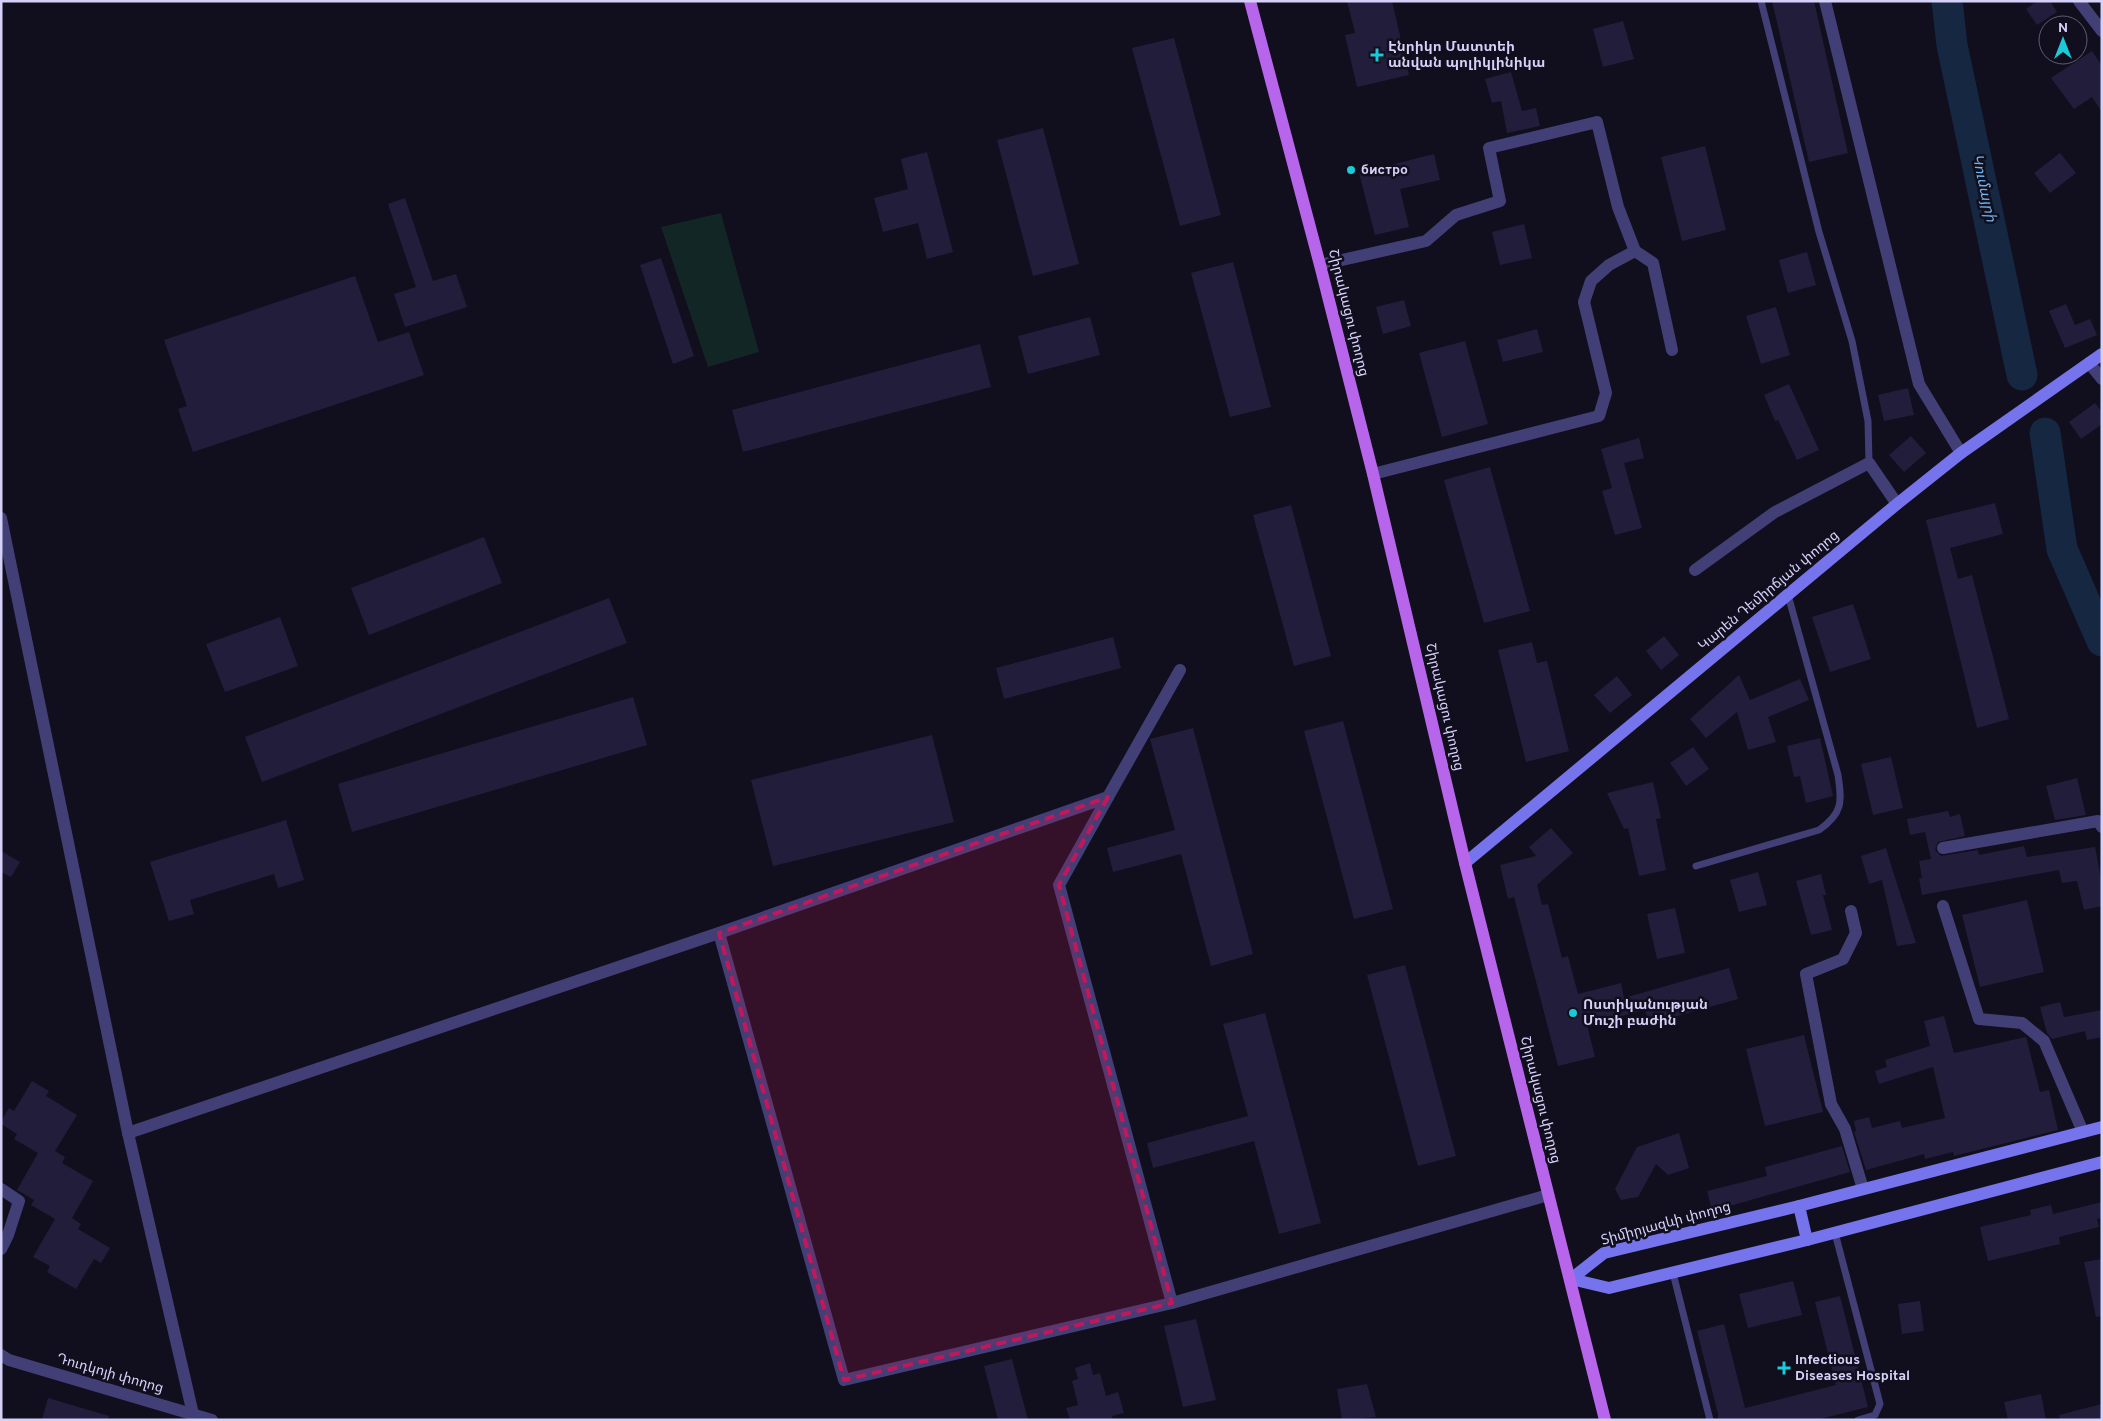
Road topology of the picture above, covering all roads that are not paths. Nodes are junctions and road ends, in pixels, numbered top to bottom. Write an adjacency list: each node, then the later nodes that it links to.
1 (1250, 1): 7 (main road, Շիրակացու փողոց)
2 (1761, 1): 13 (lane)
3 (1825, 1): 12 (street)
4 (2079, 1): 5 (street)
5 (2102, 31)
6 (1635, 251): 7 (street); 8 (street); 14 (street)
7 (1320, 265): 14 (main road, Շիրակացու փողոց)
8 (1672, 350)
9 (2102, 354): 10 (street, Կարեն Դեմիրճյան փողոց)
10 (2089, 363): 11 (street); 12 (street, Կարեն Դեմիրճյան փողոց)
11 (2102, 379)
12 (1961, 453): 15 (street, Կարեն Դեմիրճյան փողոց)
13 (1869, 463): 15 (street); 17 (street)
14 (1372, 474): 23 (main road, Շիրակացու փողոց)
15 (1897, 504): 18 (street, Կարեն Դեմիրճյան փողոց)
16 (1, 518): 30 (street)
17 (1695, 570)
18 (1788, 595): 23 (street, Կարեն Դեմիրճյան փողոց); 24 (lane)
19 (1180, 670): 20 (street)
20 (1108, 796): 27 (street); 41 (street)
21 (2102, 827): 22 (street)
22 (1943, 848)
23 (1466, 863): 34 (main road, Շիրակացու փողոց)
24 (1696, 866)
25 (1943, 906): 29 (street)
26 (1851, 911): 33 (street)
27 (719, 933): 30 (street); 41 (street)
28 (2102, 1127): 29 (street, Տիմիրյազևի փողոց)
29 (2083, 1132): 33 (street, Տիմիրյազևի փողոց)
30 (128, 1133): 43 (street)
31 (2102, 1162): 36 (street)
32 (1, 1188): 38 (street)
33 (1863, 1189): 35 (street, Տիմիրյազևի փողոց)
34 (1548, 1195): 40 (main road, Շիրակացու փողոց); 41 (street)
35 (1799, 1206): 37 (street); 40 (street, Տիմիրյազևի փողոց)
36 (1835, 1232): 37 (street); 47 (lane)
37 (1808, 1240): 39 (street)
38 (1, 1249)
39 (1673, 1272): 40 (street); 46 (lane)
40 (1571, 1279): 45 (main road, Շիրակացու փողոց)
41 (1172, 1303)
42 (1, 1355): 43 (street, Դուդկոյի փողոց)
43 (193, 1414): 44 (street, Դուդկոյի փողոց)
44 (212, 1420)
45 (1605, 1420)
46 (1710, 1420)
47 (1858, 1420)

